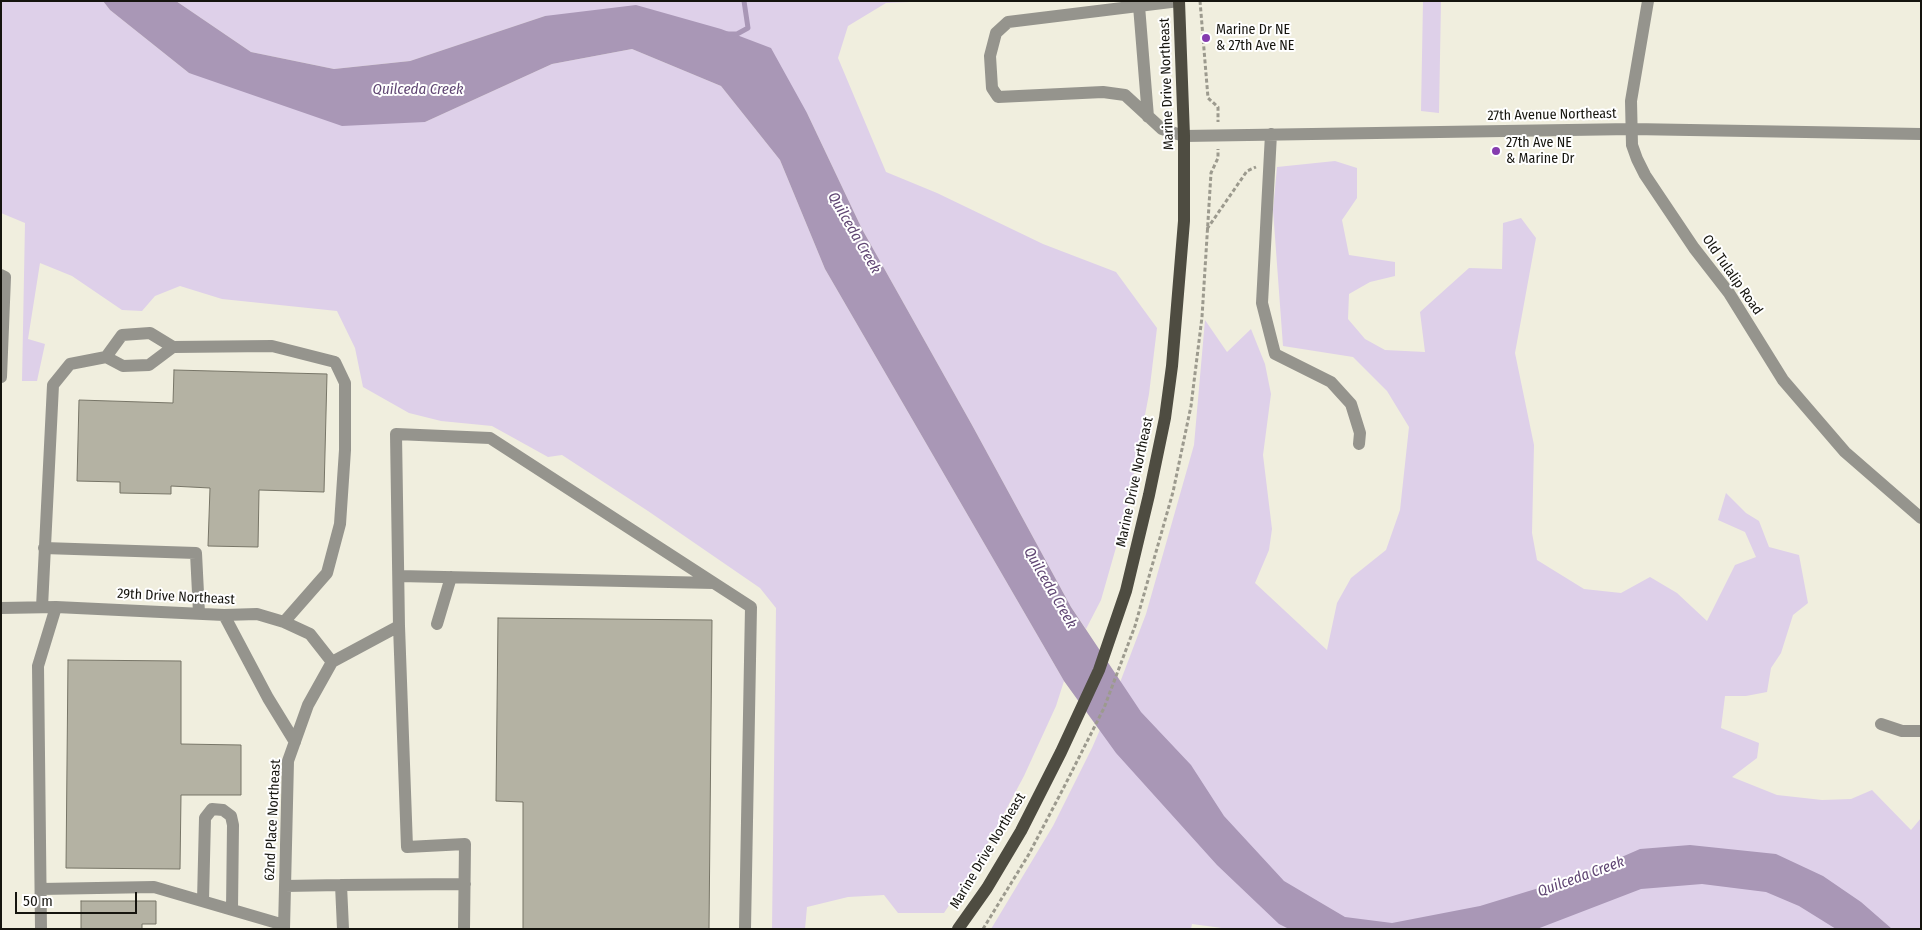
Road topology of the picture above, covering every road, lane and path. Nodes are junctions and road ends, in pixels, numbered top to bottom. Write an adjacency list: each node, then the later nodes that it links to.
1 (1179, 1): 3 (street); 8 (main road, Marine Drive Northeast)
2 (1648, 1): 5 (street, Old Tulalip Road)
3 (1139, 6): 4 (street); 4 (street)
4 (1148, 117): 8 (street)
5 (1632, 129): 6 (street, 27th Avenue Northeast); 7 (street, 27th Avenue Northeast); 16 (street, Old Tulalip Road)
6 (1271, 134): 8 (street, 27th Avenue Northeast); 9 (street)
7 (1921, 134)
8 (1184, 136): 44 (main road, Marine Drive Northeast)
9 (1269, 163): 10 (path); 15 (street)
10 (1206, 230)
11 (1, 275): 14 (street)
12 (174, 347): 13 (street); 13 (street); 26 (street)
13 (106, 357): 17 (street)
14 (1, 376)
15 (1358, 444)
16 (1921, 518)
17 (44, 548): 21 (street); 24 (street)
18 (398, 576): 19 (street); 20 (street); 28 (street)
19 (451, 578): 20 (street); 27 (street)
20 (714, 583): 43 (street)
21 (42, 607): 22 (street, 29th Drive Northeast); 23 (street, 29th Drive Northeast)
22 (56, 607): 24 (street, 29th Drive Northeast); 36 (street)
23 (1, 608)
24 (199, 612): 25 (street, 29th Drive Northeast)
25 (224, 615): 26 (street, 29th Drive Northeast); 32 (street)
26 (284, 622): 29 (street, 29th Drive Northeast)
27 (437, 624)
28 (399, 626): 29 (street); 33 (street)
29 (332, 662): 32 (street, 62nd Place Northeast)
30 (1881, 724): 31 (street)
31 (1921, 731)
32 (295, 742): 35 (street, 62nd Place Northeast)
33 (464, 884): 34 (street); 42 (street)
34 (341, 885): 35 (street); 41 (street)
35 (285, 886): 39 (street, 62nd Place Northeast)
36 (41, 889): 37 (street); 40 (street)
37 (203, 901): 38 (street); 38 (street)
38 (232, 909): 39 (street)
39 (284, 927)
40 (41, 929)
41 (343, 929)
42 (464, 929)
43 (745, 929)
44 (958, 929)

